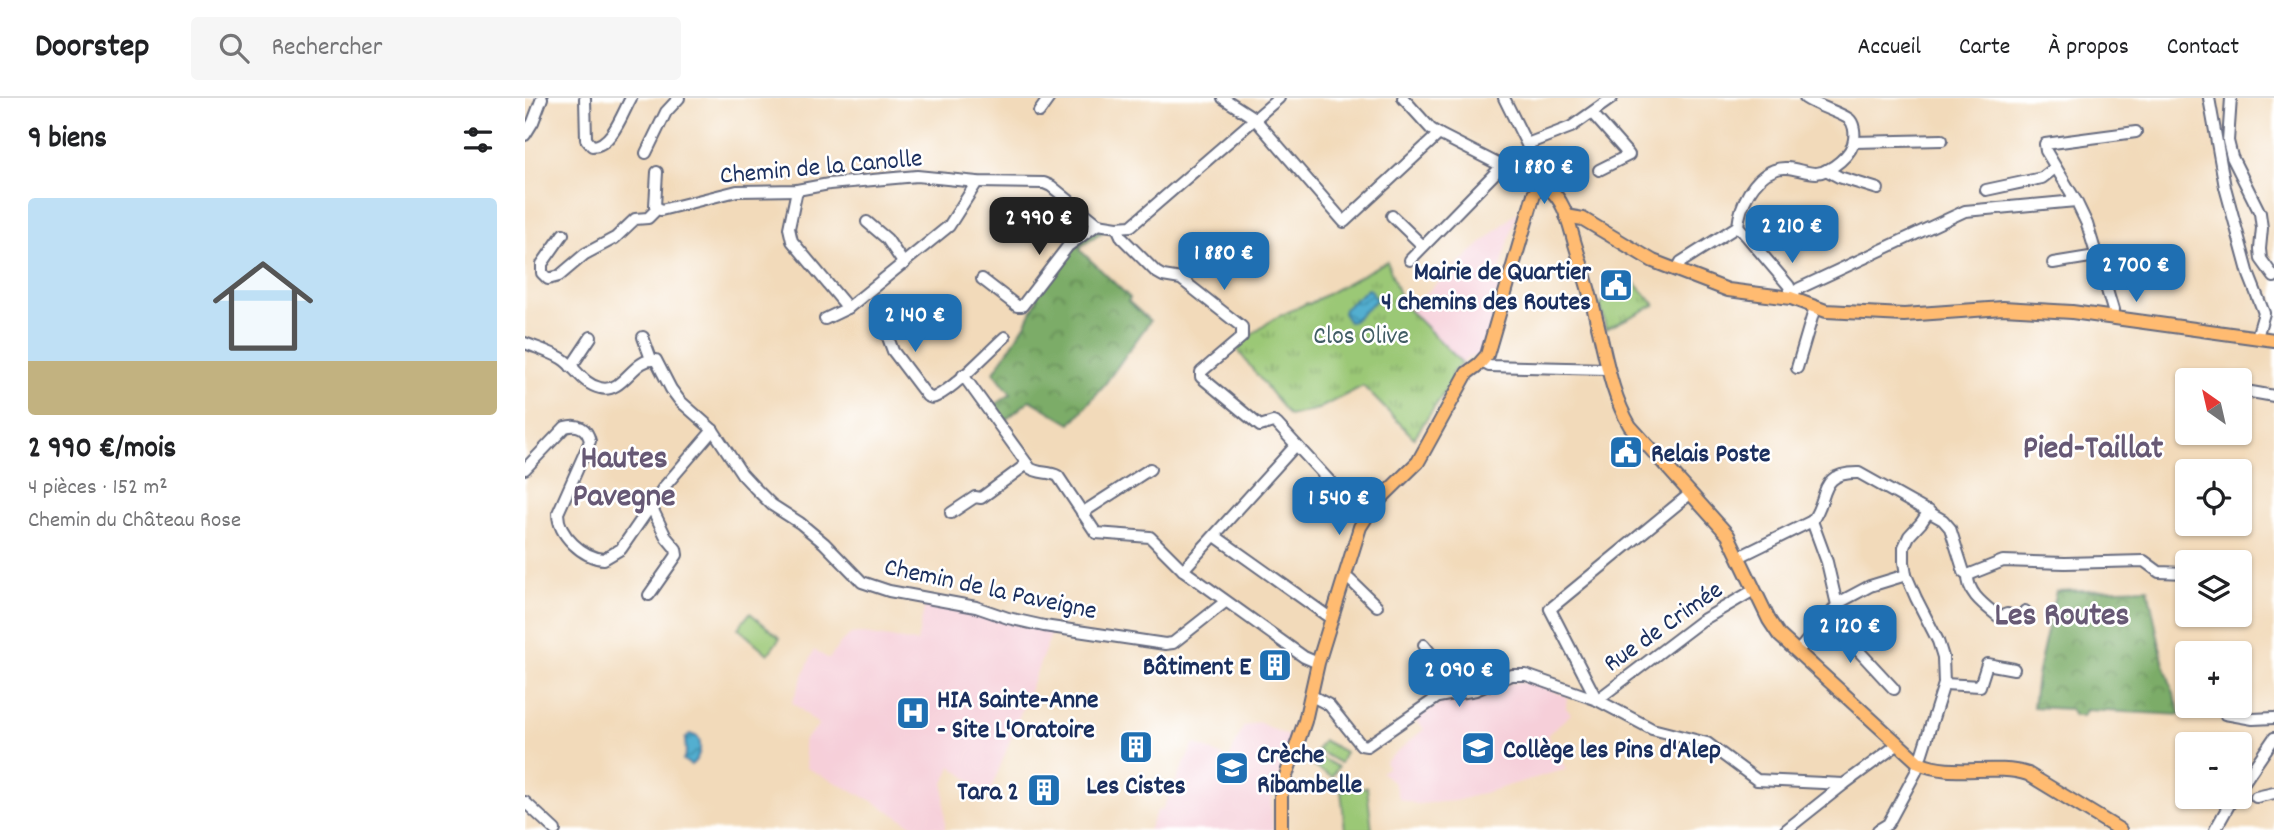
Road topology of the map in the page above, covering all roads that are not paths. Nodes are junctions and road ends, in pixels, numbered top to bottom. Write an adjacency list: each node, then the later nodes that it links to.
1 (542, 98): 19 (street)
2 (585, 98): 3 (street)
3 (631, 98)
4 (679, 98): 23 (street)
5 (1049, 98): 14 (street)
6 (1223, 98): 16 (street)
7 (1279, 98): 16 (street)
8 (1403, 98): 18 (street)
9 (1504, 98): 22 (street)
10 (1612, 98): 15 (street)
11 (1805, 98): 21 (street)
12 (2209, 98): 60 (street)
13 (2231, 98): 49 (street)
14 (1039, 112)
15 (1592, 113): 22 (street); 26 (street)
16 (1254, 118): 18 (street); 41 (street)
17 (2136, 131): 25 (street)
18 (1439, 134): 24 (street)
19 (525, 135)
20 (1942, 139): 21 (street)
21 (1854, 142): 27 (street)
22 (1527, 144): 30 (street)
23 (646, 153)
24 (1502, 166): 30 (street); 43 (street)
25 (2055, 168): 33 (street); 34 (street)
26 (1599, 170)
27 (1826, 170): 31 (street); 40 (street)
28 (657, 172): 35 (street)
29 (977, 182): 32 (street, Chemin de la Canolle); 39 (street, Chemin de la Canolle); 47 (street)
30 (1542, 184): 37 (main road); 64 (main road)
31 (1878, 189)
32 (797, 190): 35 (street, Chemin de la Canolle); 53 (street)
33 (1986, 190)
34 (2076, 201): 44 (street); 51 (street)
35 (657, 209): 42 (street, Chemin de la Canolle)
36 (1392, 216): 43 (street)
37 (1566, 216): 48 (main road); 67 (main road)
38 (867, 222): 47 (street)
39 (1098, 224): 41 (street); 50 (street)
40 (1738, 226): 48 (street); 51 (street)
41 (1117, 227): 72 (street)
42 (563, 234)
43 (1423, 246): 45 (street)
44 (2097, 256): 46 (street); 54 (street)
45 (1410, 260)
46 (2053, 263)
47 (904, 264): 53 (street)
48 (1677, 270): 51 (main road)
49 (2274, 277)
50 (982, 279)
51 (1791, 298): 52 (main road)
52 (1815, 307): 54 (main road); 66 (street)
53 (848, 308): 55 (street)
54 (2106, 316): 60 (main road)
55 (825, 319)
56 (886, 332): 68 (street)
57 (591, 337): 65 (street)
58 (643, 337): 63 (street, Chemin de la Paveigne)
59 (1005, 337): 68 (street)
60 (2257, 338): 61 (main road)
61 (2274, 340)
62 (525, 343): 65 (street)
63 (651, 359): 65 (street); 71 (street, Chemin de la Paveigne)
64 (1482, 362): 67 (street); 81 (main road)
65 (571, 367)
66 (1797, 368)
67 (1607, 369): 76 (main road)
68 (963, 375): 73 (street)
69 (2252, 392): 70 (street)
70 (2274, 396)
71 (713, 430): 77 (street); 92 (street, Chemin de la Paveigne)
72 (1296, 445): 81 (street); 83 (street)
73 (1027, 464): 79 (street); 80 (street)
74 (525, 469): 77 (street)
75 (1150, 469): 80 (street)
76 (1691, 493): 90 (main road); 106 (street)
77 (651, 506): 91 (street)
78 (1929, 511): 82 (street); 87 (street); 88 (street)
79 (951, 513)
80 (1082, 513): 85 (street)
81 (1366, 516): 89 (main road)
82 (1812, 521): 84 (street); 93 (street)
83 (1215, 536): 85 (street); 96 (street)
84 (1745, 554)
85 (1183, 570): 92 (street)
86 (2175, 573): 88 (street)
87 (1906, 575): 93 (street); 102 (street)
88 (1968, 575): 95 (street)
89 (1344, 579): 94 (street); 96 (main road)
90 (1754, 590): 99 (main road); 106 (street, Rue de Crimée)
91 (649, 595)
92 (1225, 602): 100 (street)
93 (1837, 605): 97 (street)
94 (1377, 606)
95 (2025, 611)
96 (1333, 617): 100 (main road)
97 (1824, 621): 99 (street); 103 (street)
98 (1424, 645): 104 (street)
99 (1798, 651): 110 (main road)
100 (1318, 663): 105 (main road)
101 (2014, 669): 102 (street)
102 (1944, 684): 111 (street)
103 (1894, 689)
104 (1461, 692): 105 (street); 106 (street)
105 (1312, 696): 119 (main road)
106 (1597, 700): 113 (street)
107 (2247, 718): 108 (street)
108 (2274, 718)
109 (2274, 738): 112 (street)
110 (1897, 745): 111 (main road); 113 (street)
111 (1919, 763): 121 (street); 122 (main road)
112 (2252, 770)
113 (1844, 785): 120 (street)
114 (2274, 793): 115 (street)
115 (2256, 797)
116 (525, 802): 118 (street)
117 (2227, 809): 123 (street)
118 (555, 830)
119 (1281, 830)
120 (1786, 830)
121 (1878, 830)
122 (2120, 830)
123 (2215, 830)

